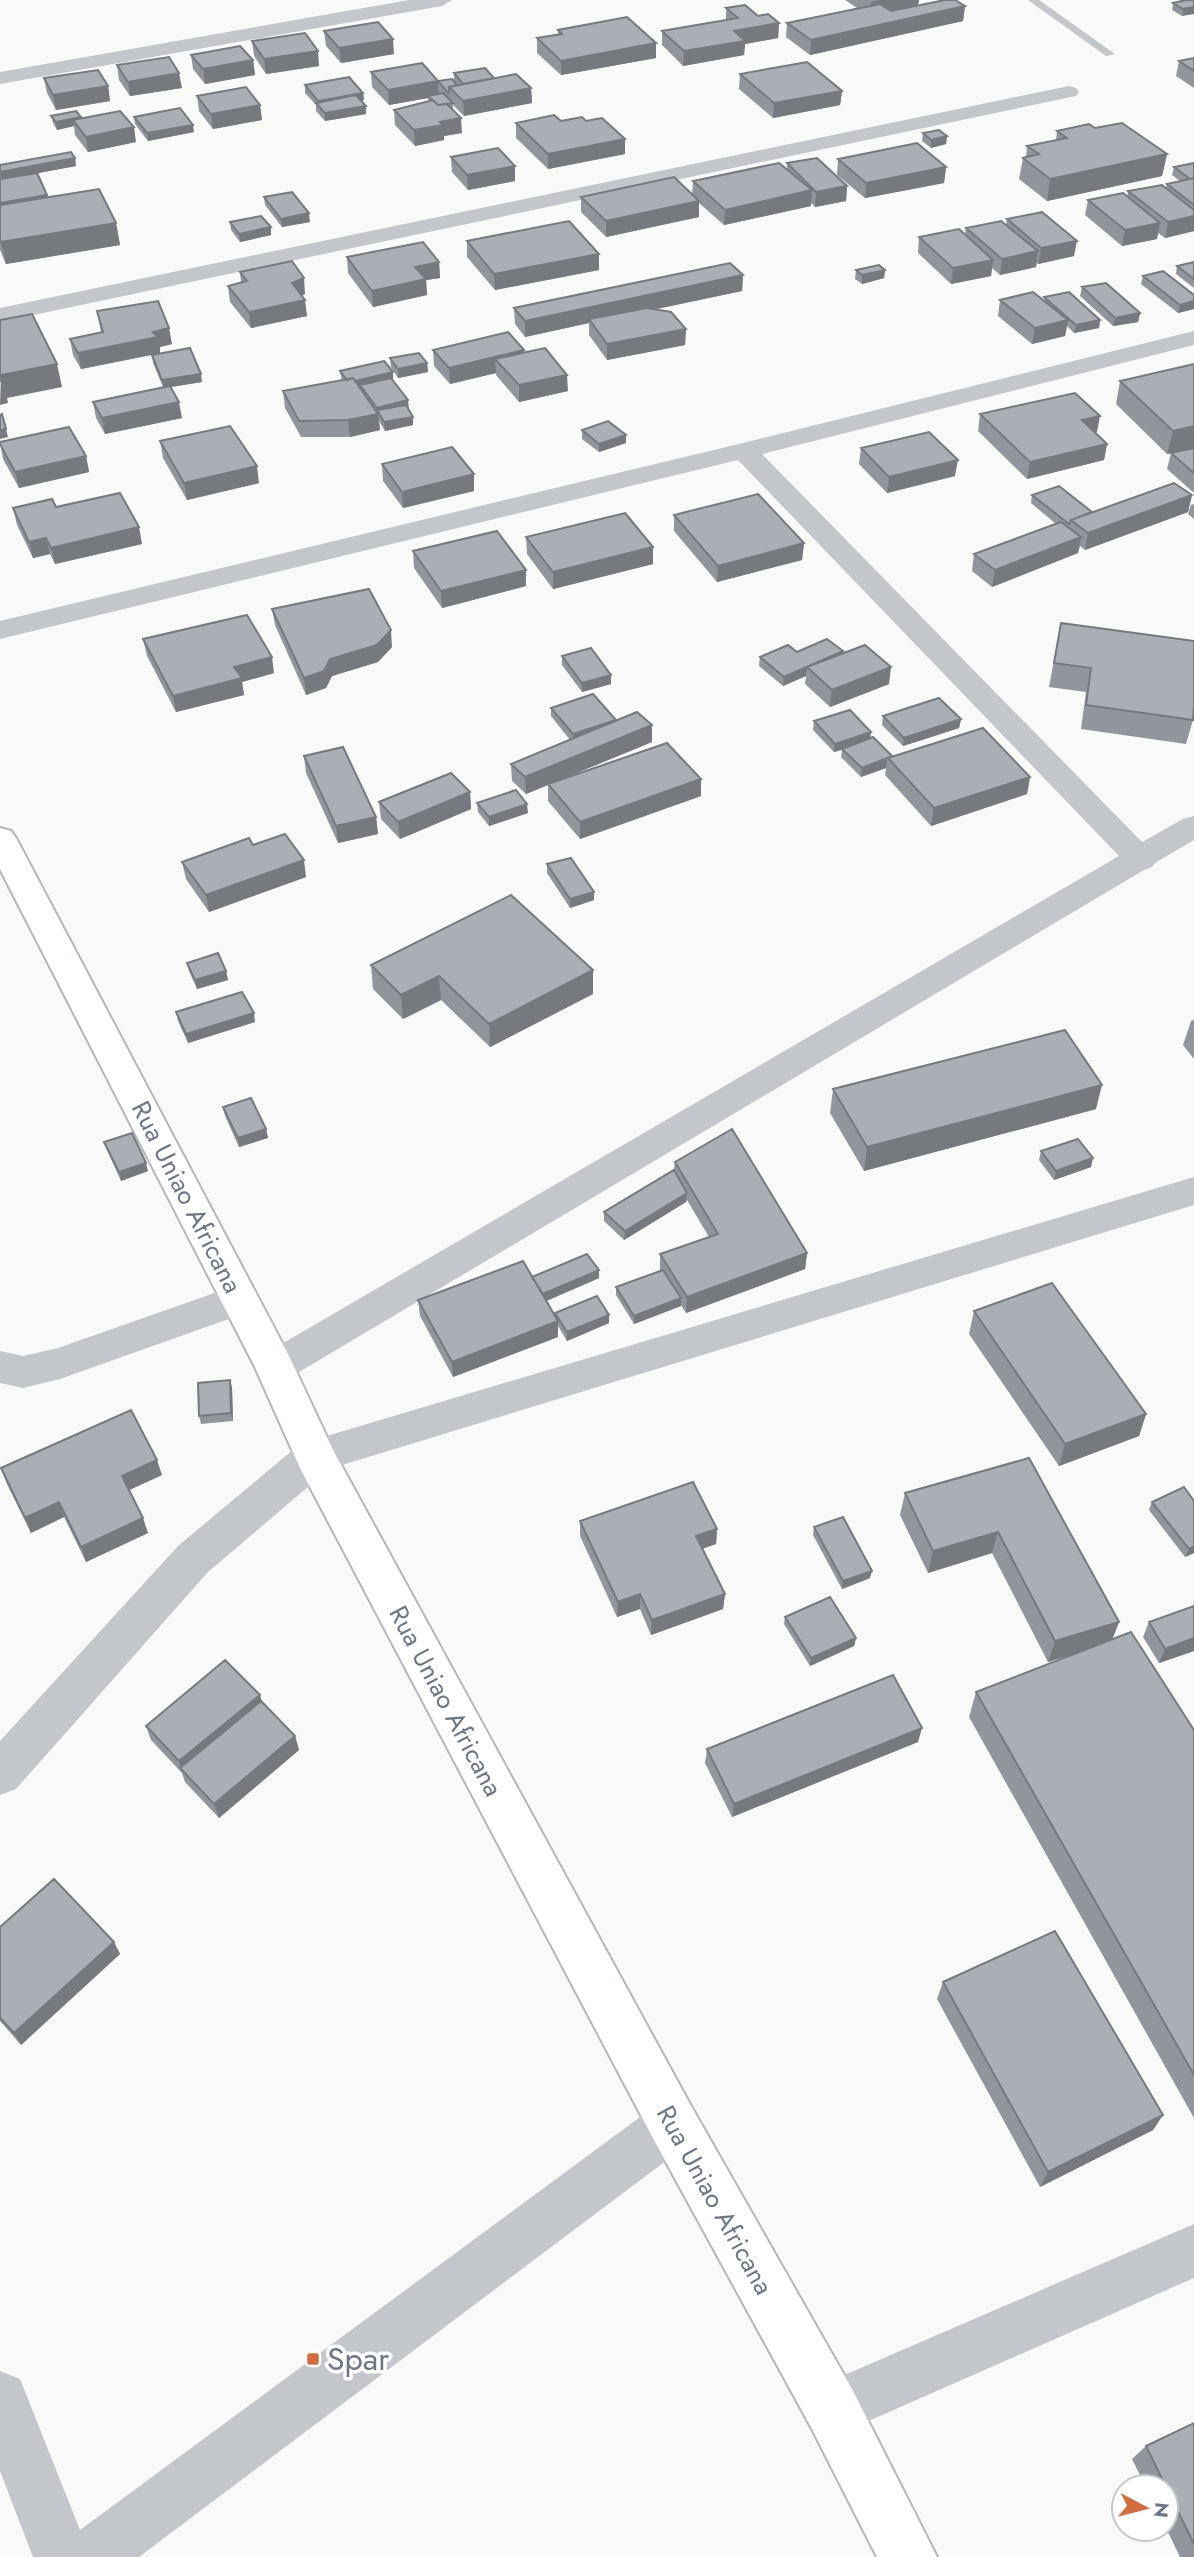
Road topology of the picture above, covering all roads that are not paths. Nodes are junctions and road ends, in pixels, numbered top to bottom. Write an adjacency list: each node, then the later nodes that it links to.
1 (442, 0): 4 (street)
2 (1033, 0): 3 (lane)
3 (1110, 54)
4 (0, 78)
5 (1069, 92): 6 (street)
6 (0, 315)
7 (1194, 338): 8 (street)
8 (744, 451): 9 (street); 12 (street)
9 (0, 631)
10 (1194, 826): 12 (street)
11 (0, 838): 14 (main road, Rua Uniao Africana)
12 (1140, 860): 16 (street)
13 (1194, 1191): 17 (street)
14 (240, 1299): 15 (street); 16 (main road, Rua Uniao Africana)
15 (0, 1367)
16 (275, 1367): 17 (main road, Rua Uniao Africana)
17 (315, 1456): 18 (street); 19 (main road, Rua Uniao Africana)
18 (0, 1774)
19 (673, 2124): 22 (main road, Rua Uniao Africana); 24 (street)
20 (1194, 2251): 22 (street)
21 (0, 2399): 23 (street)
22 (832, 2409): 25 (main road, Rua Uniao Africana)
23 (62, 2557)
24 (92, 2557)
25 (908, 2557)

